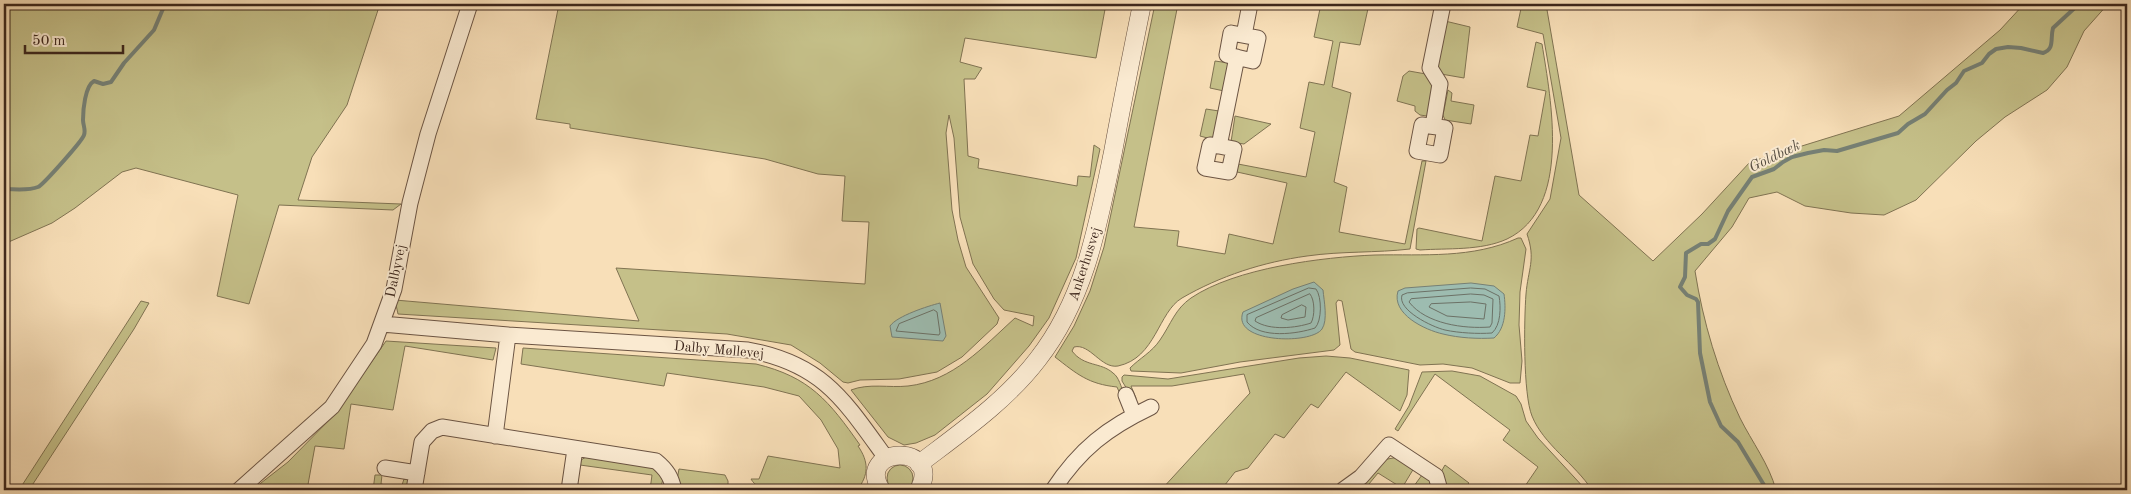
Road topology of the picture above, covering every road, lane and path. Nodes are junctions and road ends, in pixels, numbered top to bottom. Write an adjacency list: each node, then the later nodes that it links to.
1 (470, 4): 7 (street, Dalbyvej)
2 (1142, 4): 15 (street, Ankerhusvej)
3 (1250, 4): 6 (street)
4 (1443, 4): 5 (street)
5 (1433, 126)
6 (1220, 146)
7 (382, 324): 8 (street, Dalby Møllevej); 18 (street, Dalbyvej)
8 (508, 335): 12 (street); 14 (street, Dalby Møllevej)
9 (1126, 395): 11 (street)
10 (1151, 407): 11 (street)
11 (1134, 415): 24 (street)
12 (495, 436): 13 (street); 17 (street)
13 (575, 449): 20 (street); 21 (street)
14 (886, 458): 15 (street); 22 (street)
15 (919, 464): 23 (street)
16 (384, 468): 17 (street)
17 (417, 473): 19 (street)
18 (239, 490)
19 (414, 490)
20 (569, 490)
21 (674, 490)
22 (881, 490)
23 (919, 490)
24 (1053, 490)
25 (1343, 490): 26 (street)
26 (1440, 490)

